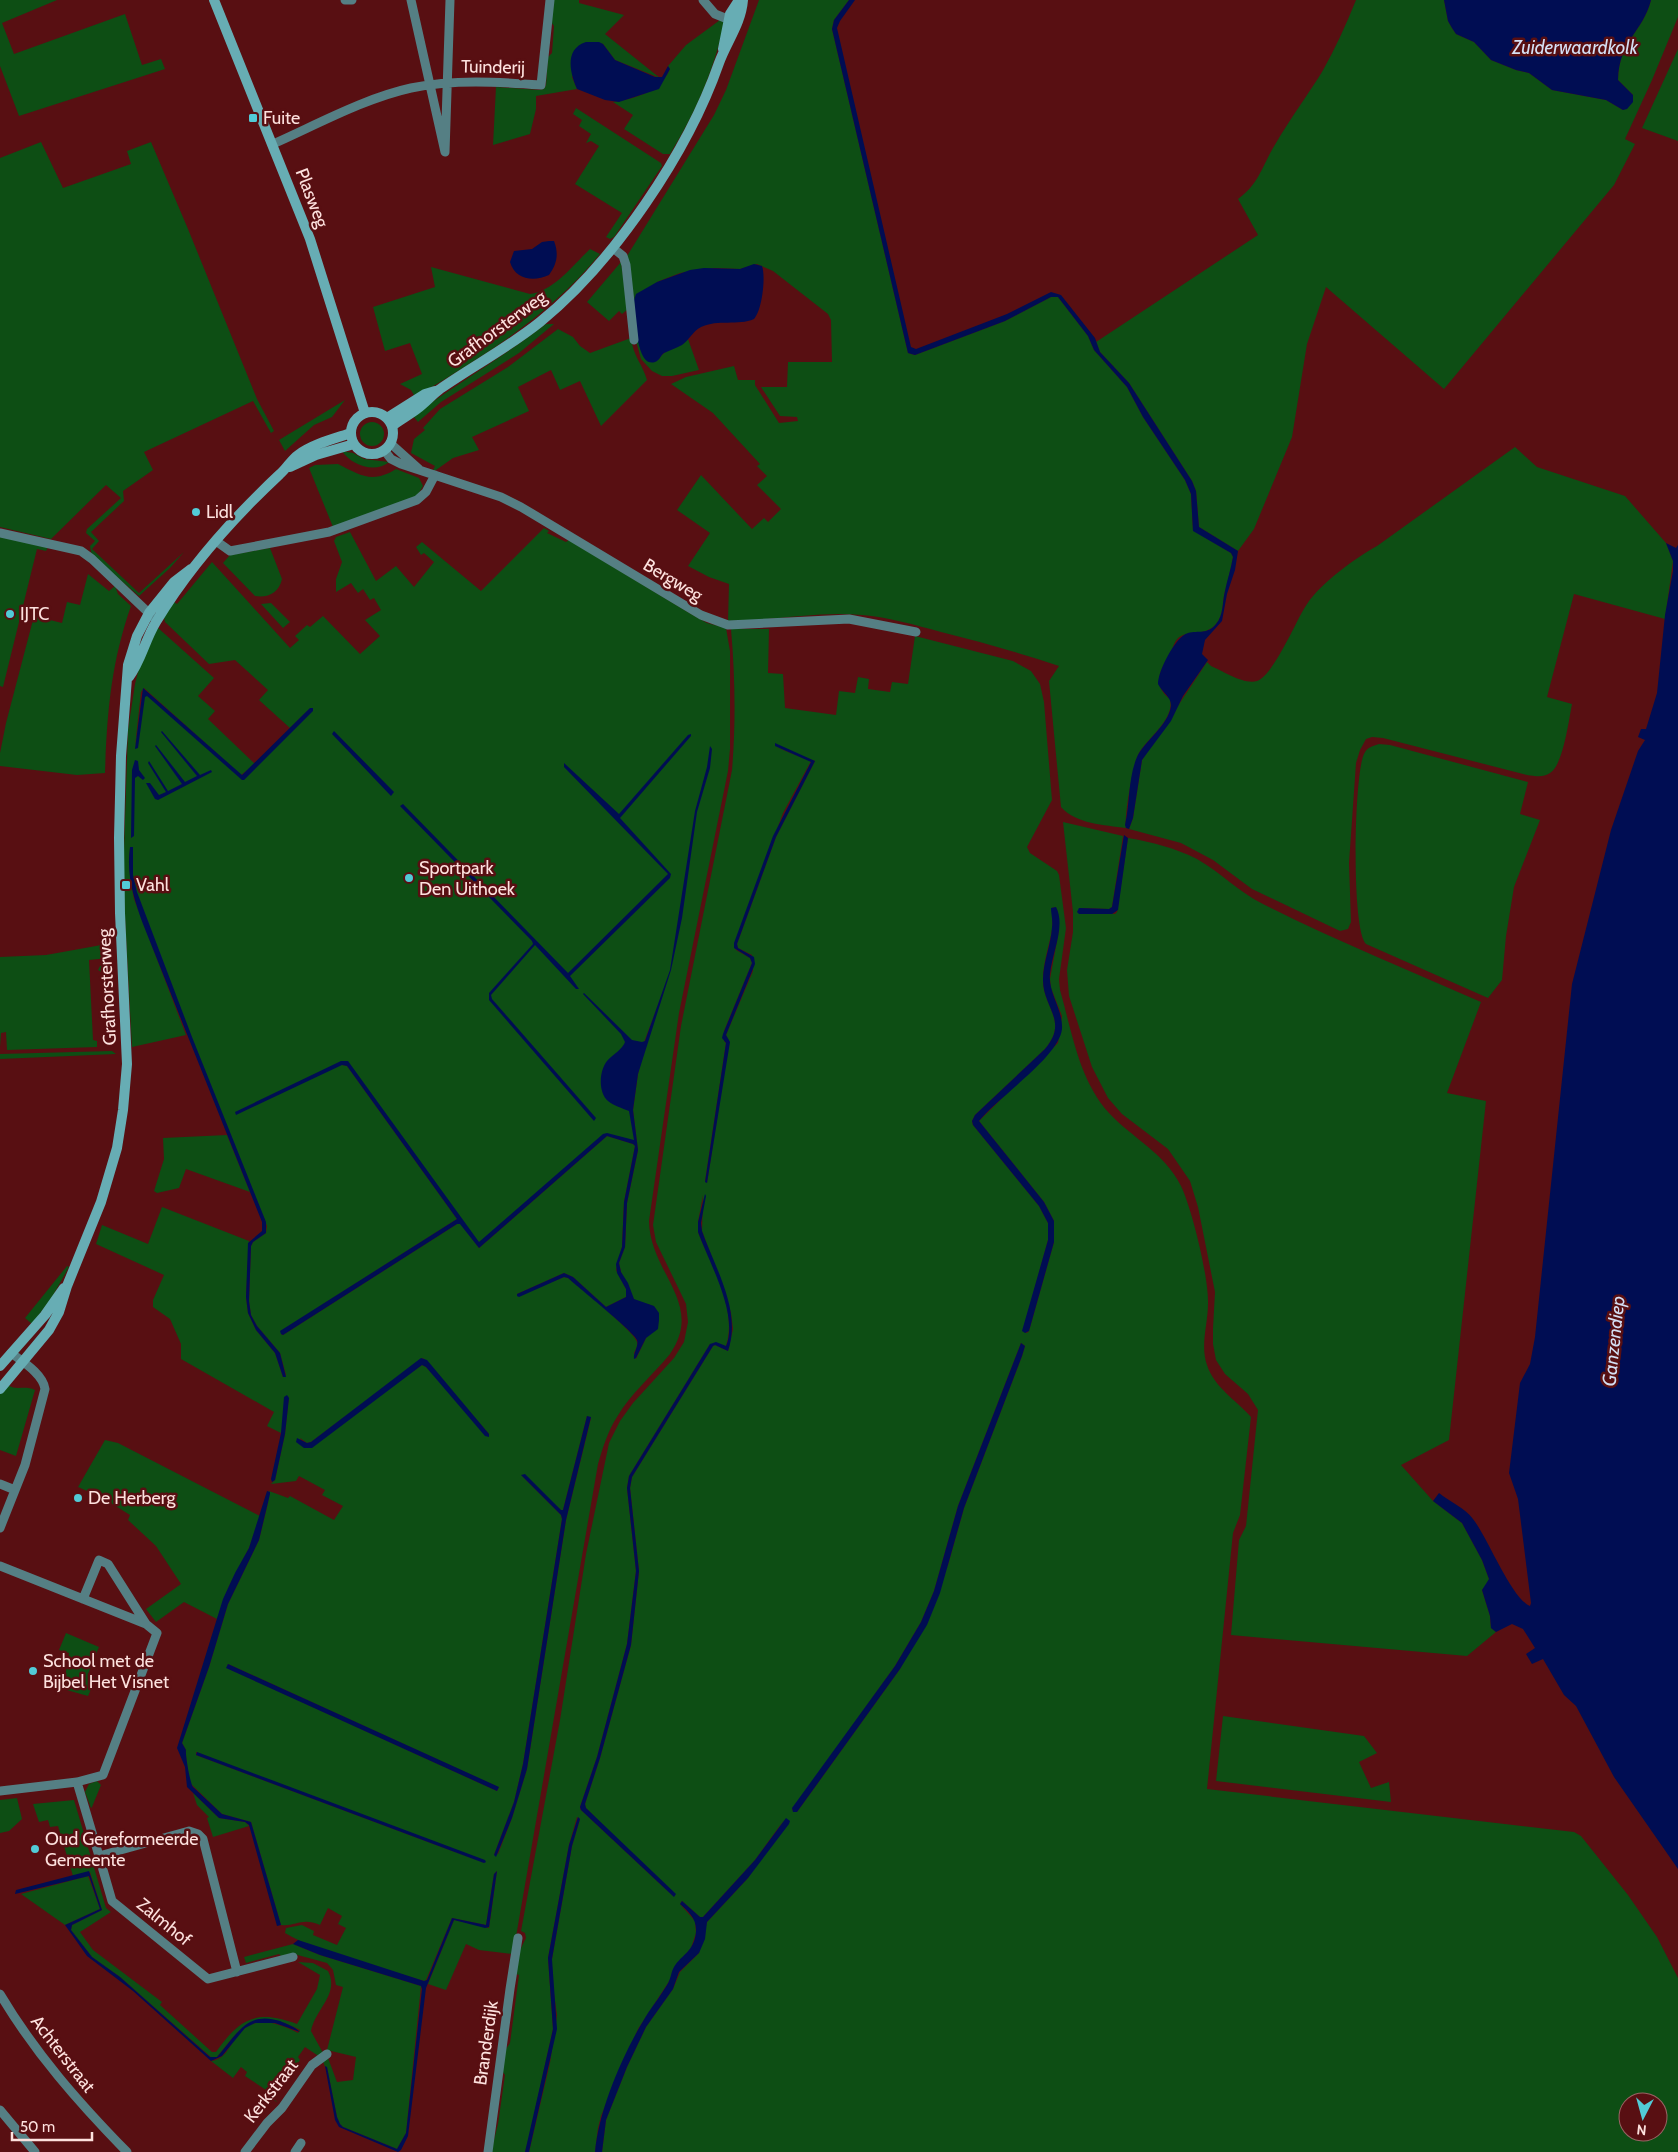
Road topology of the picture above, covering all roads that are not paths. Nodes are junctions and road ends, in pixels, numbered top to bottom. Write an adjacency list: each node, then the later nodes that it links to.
1 (214, 0): 13 (main road, Plasweg)
2 (346, 0): 3 (street)
3 (352, 0)
4 (411, 0): 12 (street, Tuinderij)
5 (450, 0): 11 (street, Tuinderij)
6 (550, 0): 11 (street, Tuinderij)
7 (702, 0): 10 (street)
8 (738, 0): 10 (main road, Grafhorsterweg)
9 (744, 0): 10 (main road, Grafhorsterweg)
10 (733, 21): 14 (main road, Grafhorsterweg)
11 (448, 83): 12 (street, Tuinderij); 12 (street, Tuinderij)
12 (430, 86): 13 (street, Tuinderij)
13 (273, 144): 16 (main road, Plasweg)
14 (612, 248): 15 (street); 17 (main road, Grafhorsterweg)
15 (634, 340)
16 (365, 413): 17 (main road); 18 (main road)
17 (389, 422): 20 (main road)
18 (351, 433): 19 (main road); 21 (main road, Grafhorsterweg)
19 (354, 444): 20 (main road); 21 (main road, Grafhorsterweg)
20 (387, 447): 22 (street, Bergweg)
21 (286, 469): 24 (main road, Grafhorsterweg)
22 (435, 475): 24 (street); 28 (street, Bergweg)
23 (0, 533): 26 (street)
24 (216, 540): 25 (main road, Grafhorsterweg)
25 (191, 569): 26 (main road, Grafhorsterweg); 27 (main road, Grafhorsterweg)
26 (149, 613): 27 (street); 29 (main road, Grafhorsterweg)
27 (157, 620): 29 (main road, Grafhorsterweg)
28 (916, 632)
29 (129, 677): 30 (main road, Grafhorsterweg)
30 (67, 1286): 31 (main road, Grafhorsterweg); 32 (main road, Grafhorsterweg)
31 (11, 1353): 32 (street); 33 (main road, Grafhorsterweg)
32 (23, 1362): 34 (main road, Grafhorsterweg); 36 (street)
33 (0, 1366)
34 (0, 1389)
35 (0, 1484): 36 (street)
36 (16, 1490): 37 (street)
37 (0, 1528)
38 (0, 1566): 39 (street)
39 (83, 1599): 40 (street); 40 (street)
40 (146, 1624): 41 (street)
41 (77, 1782): 42 (street); 43 (street)
42 (0, 1791)
43 (99, 1856): 46 (street, Zalmhof); 46 (street)
44 (518, 1938): 55 (street, Branderdijk)
45 (293, 1957): 46 (street, Zalmhof)
46 (238, 1972)
47 (0, 1994): 52 (street, Achterstraat)
48 (327, 2054): 53 (street, Kerkstraat)
49 (0, 2110): 51 (street)
50 (301, 2143): 54 (street)
51 (35, 2152)
52 (127, 2152)
53 (245, 2152)
54 (295, 2152)
55 (488, 2152)

